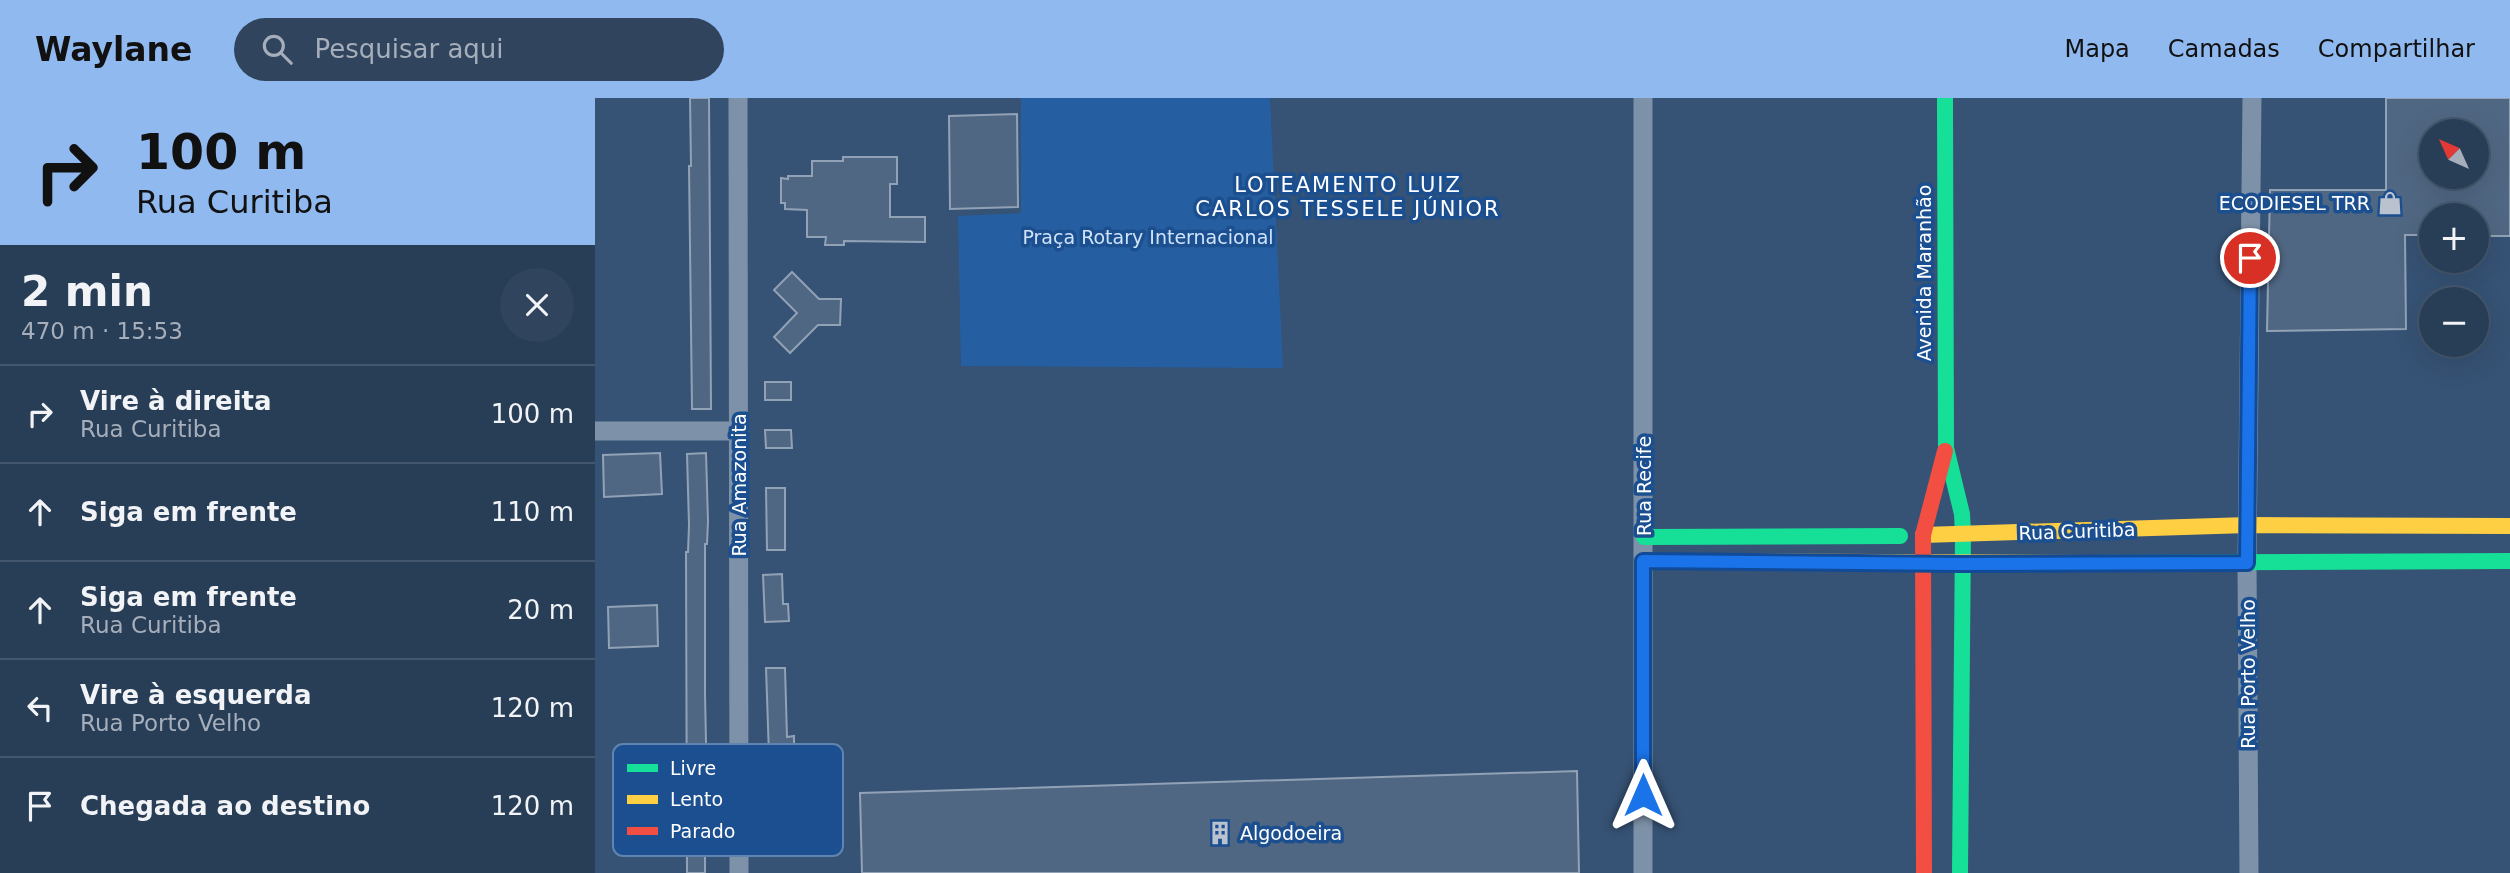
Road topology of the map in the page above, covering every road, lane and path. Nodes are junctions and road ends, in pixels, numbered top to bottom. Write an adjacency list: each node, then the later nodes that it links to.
1 (738, 98): 6 (street, Rua Amazonita)
2 (1643, 98): 13 (street, Rua Recife)
3 (1945, 98): 7 (street, Avenida Maranhão)
4 (2252, 98): 8 (street, Rua Porto Velho)
5 (595, 431): 6 (street)
6 (739, 431): 19 (street, Rua Amazonita)
7 (1946, 448): 10 (street); 11 (street)
8 (2248, 526): 9 (street, Rua Curitiba); 10 (street, Rua Curitiba); 16 (street, Rua Porto Velho)
9 (2510, 526)
10 (1963, 534): 11 (street, Rua Curitiba); 18 (street)
11 (1923, 535): 12 (street, Rua Curitiba); 17 (street)
12 (1900, 536): 13 (street, Rua Curitiba)
13 (1644, 537): 14 (street, Rua Recife)
14 (1643, 561): 17 (street); 20 (street, Rua Recife)
15 (2510, 561): 16 (street, Rua Curitiba)
16 (2247, 563): 18 (street, Rua Curitiba); 23 (street, Rua Porto Velho)
17 (1923, 564): 18 (street, Rua Curitiba); 21 (street)
18 (1962, 564): 22 (street)
19 (739, 744)
20 (1643, 873)
21 (1924, 873)
22 (1960, 873)
23 (2249, 873)

